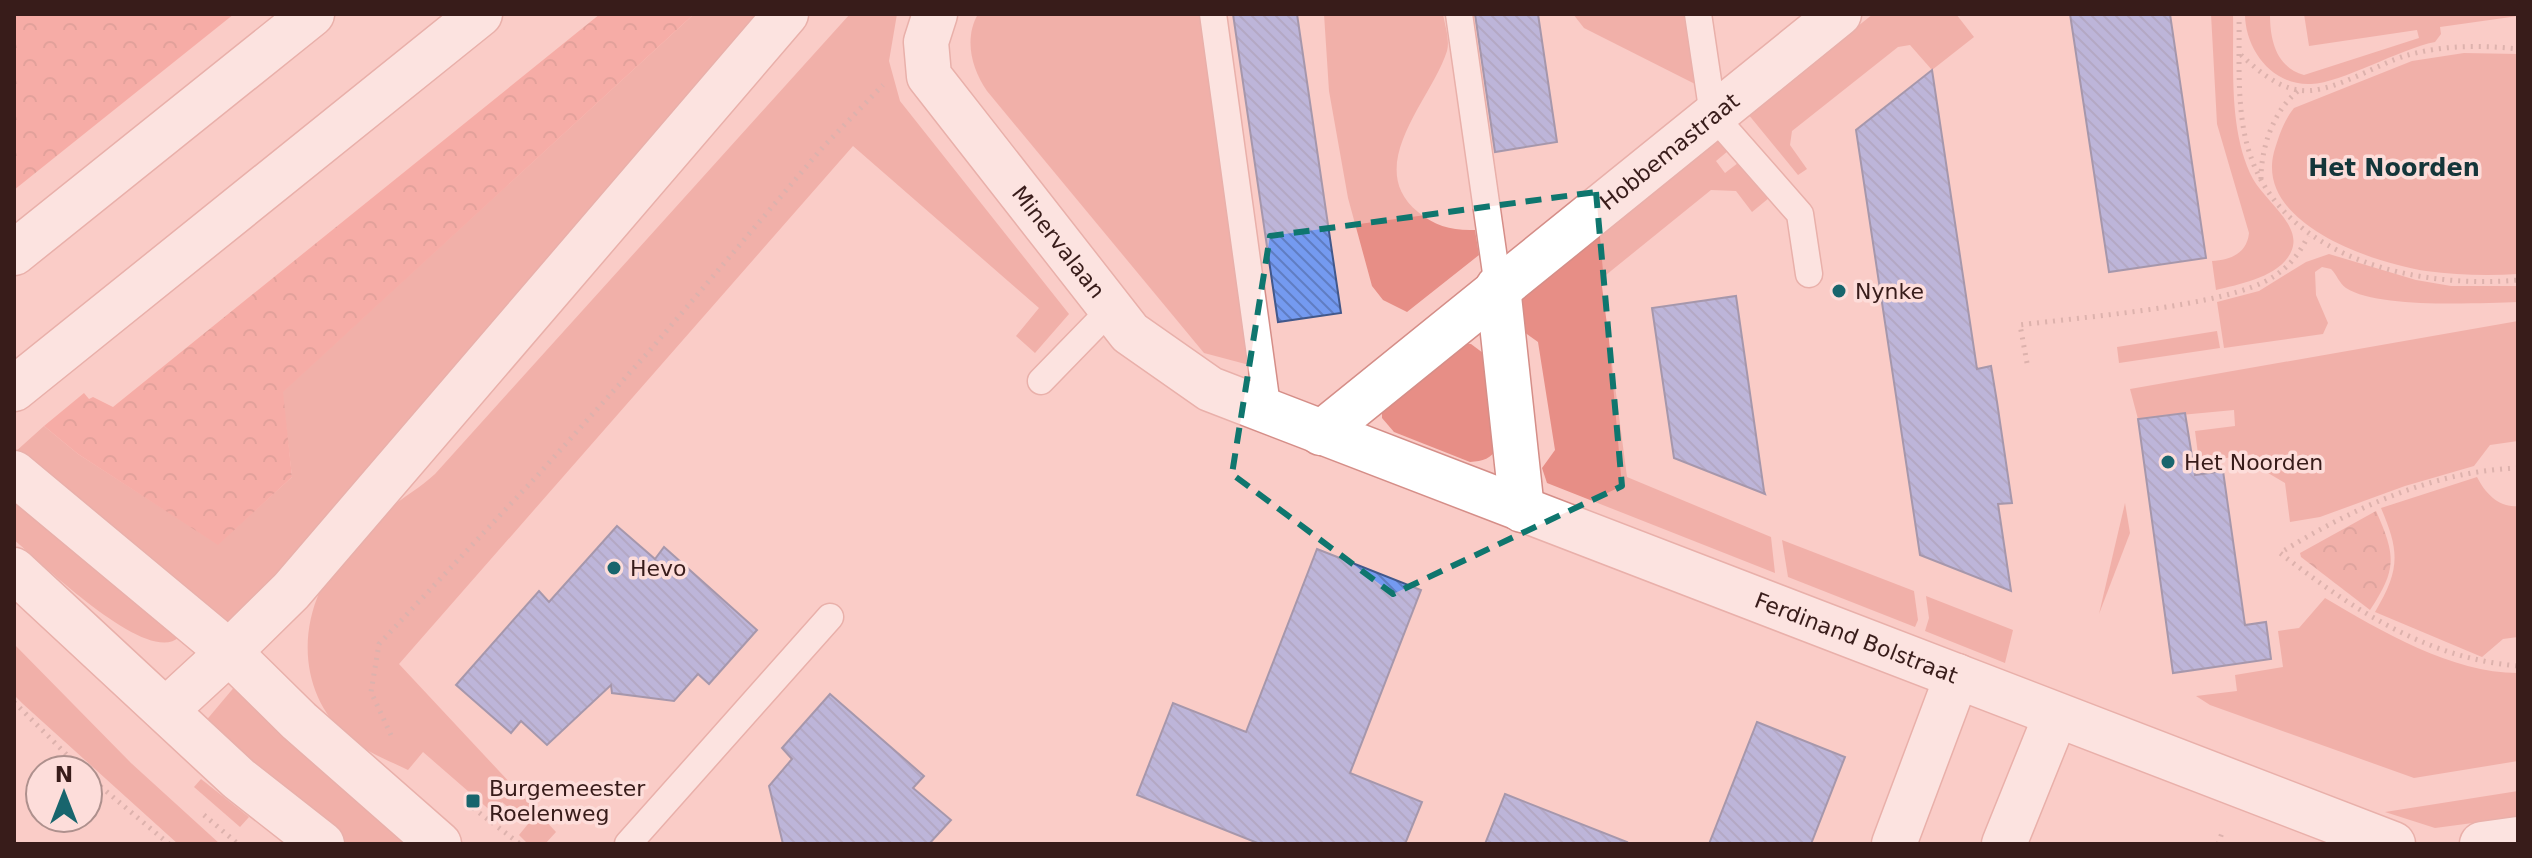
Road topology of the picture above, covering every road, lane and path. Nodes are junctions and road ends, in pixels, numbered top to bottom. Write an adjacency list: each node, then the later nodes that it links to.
1 (312, 14): 16 (main road)
2 (480, 14): 23 (main road)
3 (786, 14): 31 (main road)
4 (1213, 14): 24 (lane)
5 (1459, 14): 19 (lane)
6 (1698, 14): 13 (lane)
7 (1839, 14): 13 (main road, Hobbemastraat)
8 (2239, 14): 11 (path)
9 (931, 33): 20 (main road, Minervalaan); 37 (path)
10 (2518, 49): 12 (path)
11 (2240, 54): 12 (path); 14 (path)
12 (2298, 91): 14 (path)
13 (1713, 115): 17 (lane); 19 (main road, Hobbemastraat)
14 (2261, 180): 15 (path)
15 (2308, 236): 18 (path); 21 (path)
16 (14, 253)
17 (1809, 274)
18 (2518, 280)
19 (1498, 287): 25 (main road, Hobbemastraat); 28 (main road)
20 (1111, 309): 22 (lane); 24 (main road, Minervalaan)
21 (2027, 363)
22 (1041, 381)
23 (14, 389)
24 (1268, 413): 25 (main road, Minervalaan)
25 (1321, 433): 28 (main road, Ferdinand Bolstraat)
26 (2518, 468): 32 (path)
27 (14, 473): 31 (main road)
28 (1522, 510): 33 (main road, Ferdinand Bolstraat)
29 (14, 570): 35 (main road)
30 (830, 617): 46 (lane)
31 (229, 652): 35 (main road); 44 (main road)
32 (2518, 666)
33 (1957, 676): 36 (main road, Ferdinand Bolstraat); 47 (main road)
34 (14, 702): 38 (path)
35 (166, 710): 43 (main road)
36 (2056, 715): 48 (main road); 49 (main road, Ferdinand Bolstraat)
37 (400, 748)
38 (66, 754)
39 (104, 789): 42 (path)
40 (471, 807): 45 (path)
41 (2518, 839): 50 (main road)
42 (169, 844)
43 (322, 844)
44 (439, 844)
45 (520, 844)
46 (628, 844)
47 (1894, 844)
48 (2004, 844)
49 (2393, 844)
50 (2482, 844)

